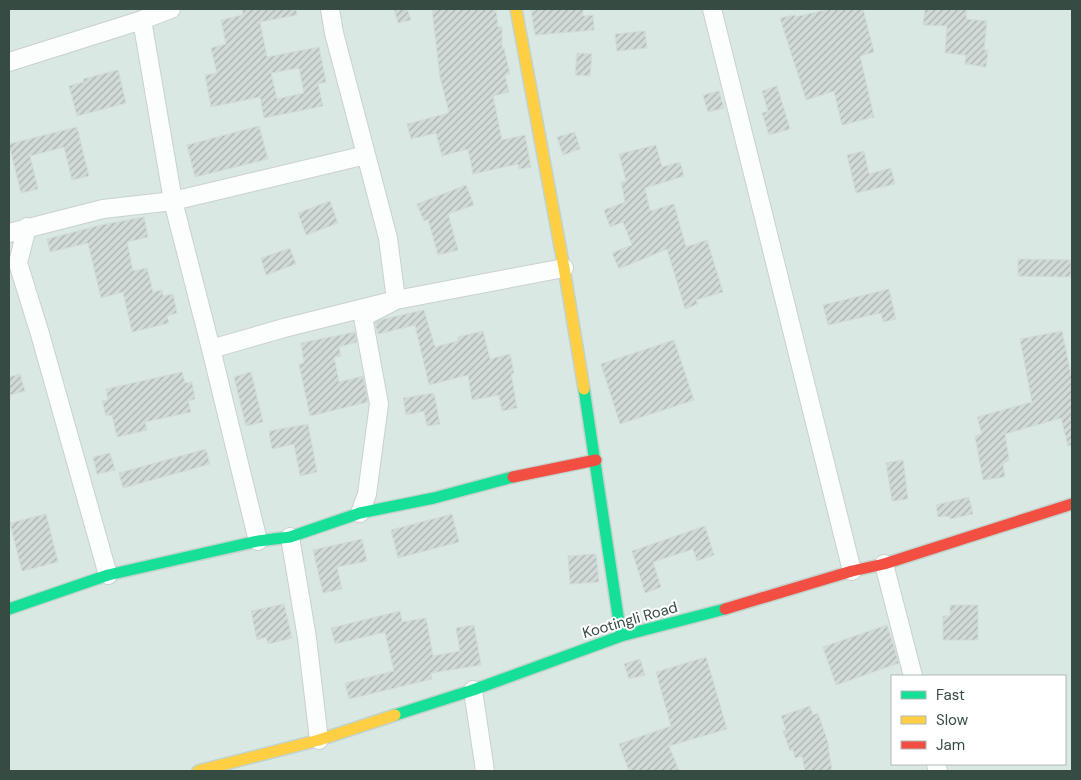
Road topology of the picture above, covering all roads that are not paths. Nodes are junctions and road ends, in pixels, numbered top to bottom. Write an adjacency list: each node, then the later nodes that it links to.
1 (171, 9): 5 (street)
2 (330, 9): 7 (street)
3 (516, 9): 11 (street)
4 (712, 9): 20 (street)
5 (142, 20): 6 (street); 8 (street)
6 (9, 62)
7 (366, 155): 8 (street); 12 (street)
8 (173, 201): 9 (street); 13 (street)
9 (27, 227): 10 (street); 21 (street)
10 (9, 233)
11 (564, 268): 12 (street); 14 (street)
12 (396, 300): 13 (street); 16 (street)
13 (211, 349): 18 (street)
14 (596, 460): 16 (street); 23 (street)
15 (1072, 504): 19 (street, Kootingli Road)
16 (360, 514): 17 (street)
17 (290, 537): 18 (street); 26 (street)
18 (258, 541): 21 (street)
19 (884, 564): 20 (street, Kootingli Road); 24 (street)
20 (852, 572): 23 (street, Kootingli Road)
21 (108, 575): 22 (street)
22 (9, 609)
23 (621, 636): 25 (street, Kootingli Road)
24 (913, 675)
25 (473, 690): 26 (street, Kootingli Road); 28 (street)
26 (319, 740): 27 (street, Kootingli Road)
27 (198, 771)
28 (485, 771)

